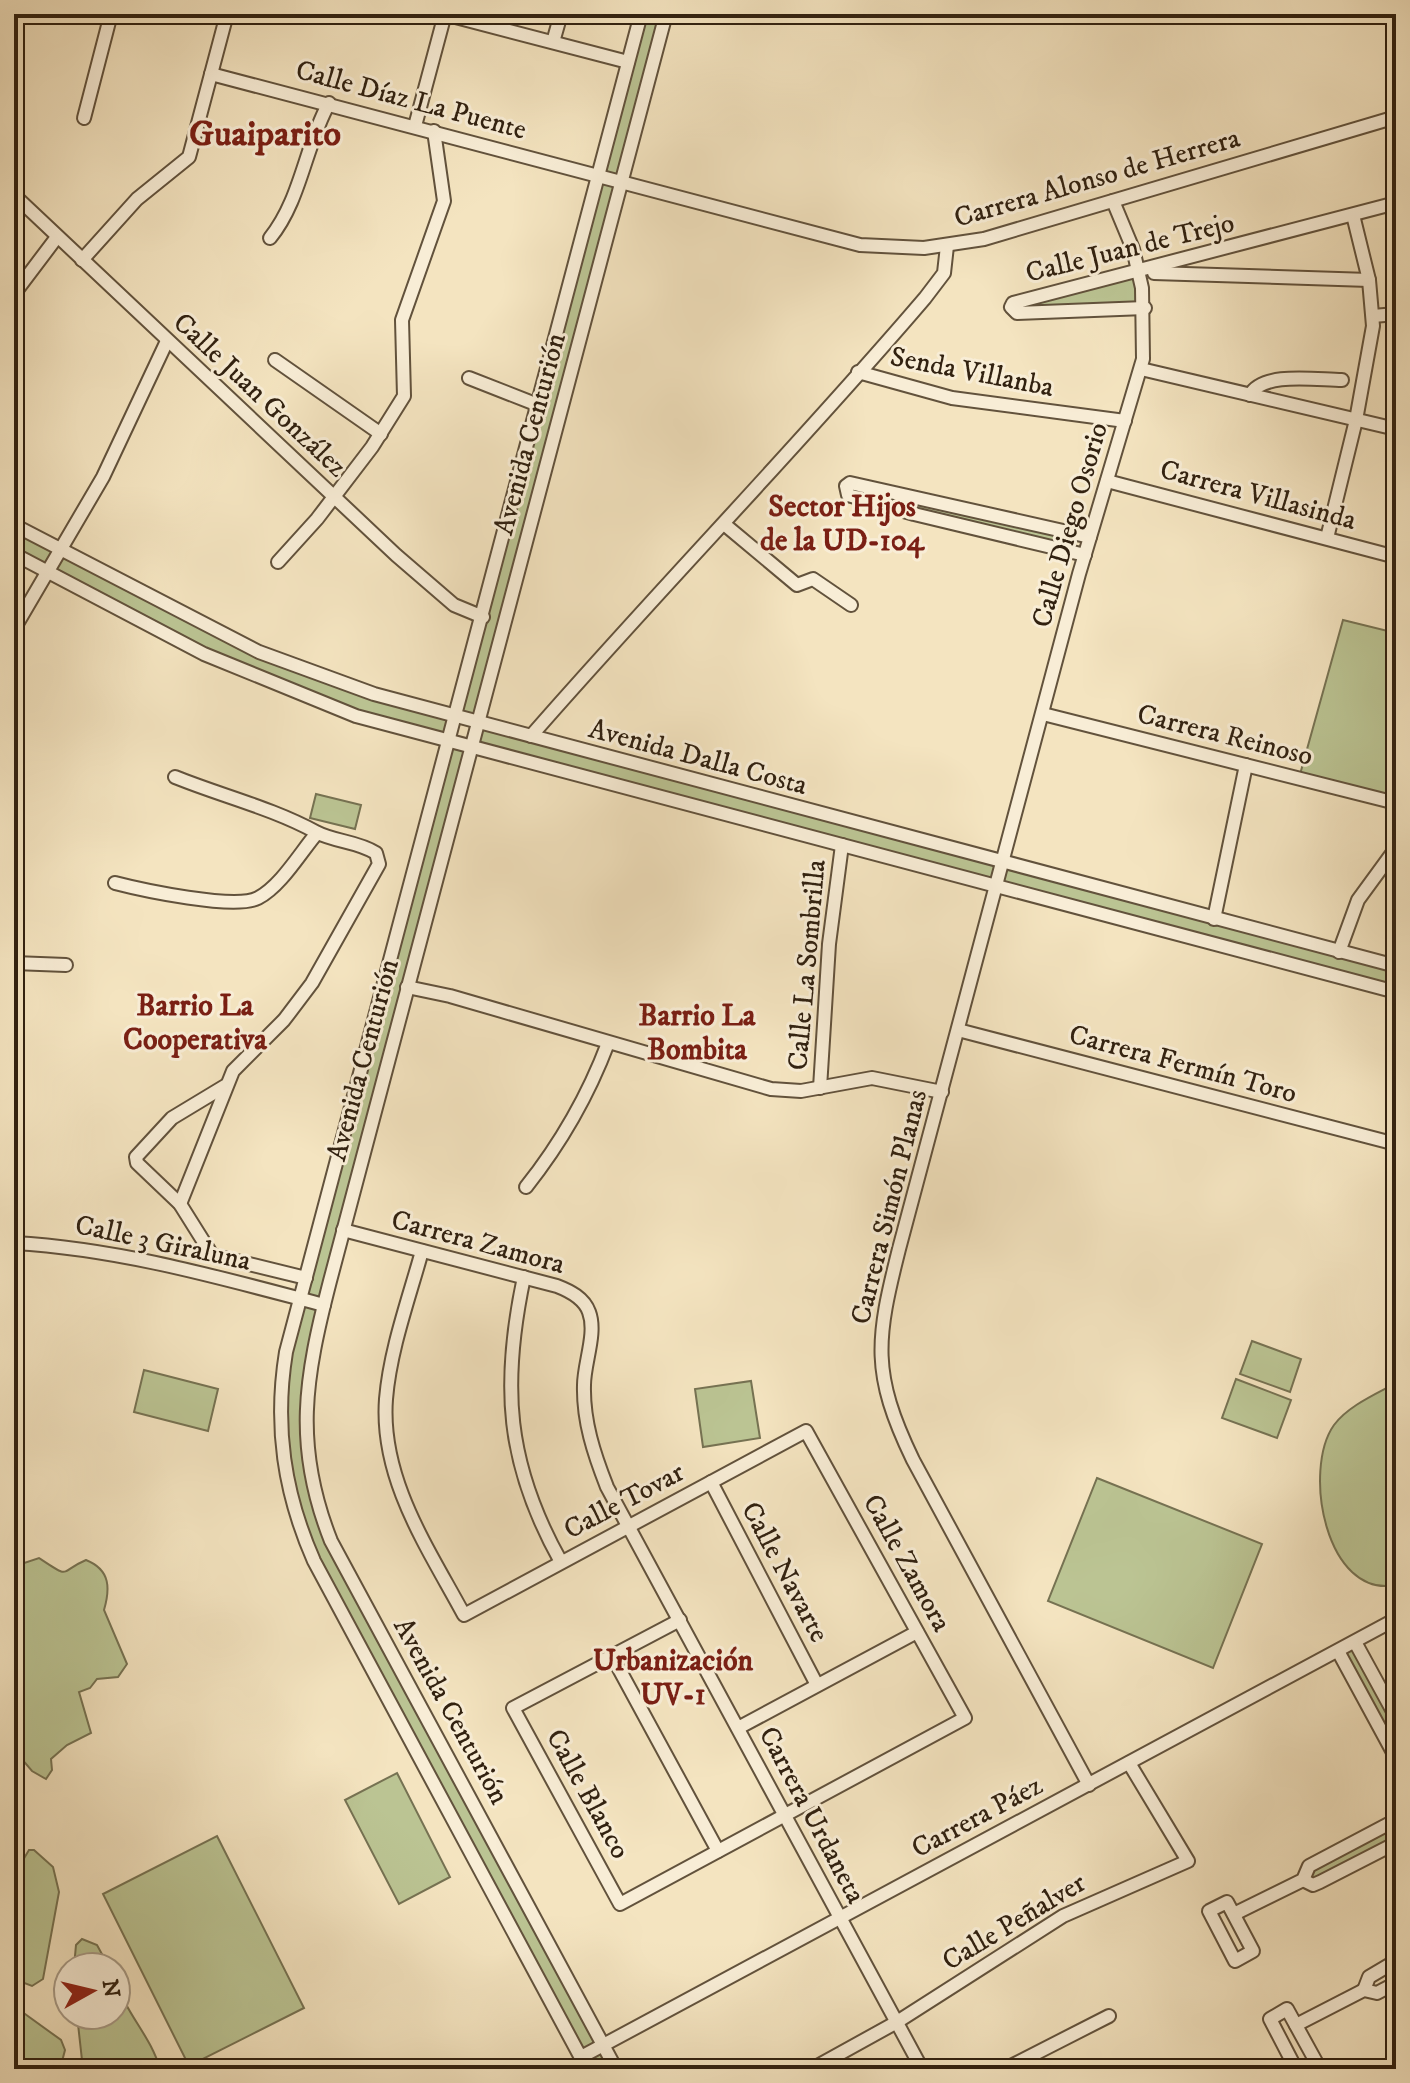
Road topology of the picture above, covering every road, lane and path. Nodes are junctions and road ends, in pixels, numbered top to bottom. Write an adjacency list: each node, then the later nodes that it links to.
1 (111, 14): 12 (street)
2 (227, 14): 9 (street)
3 (445, 14): 7 (street); 13 (street)
4 (561, 14): 7 (street)
5 (641, 14): 8 (street, Avenida Centurión)
6 (666, 14): 16 (street, Avenida Centurión)
7 (553, 42): 8 (street)
8 (628, 62): 15 (street, Avenida Centurión)
9 (211, 74): 10 (street, Calle Díaz La Puente); 24 (street)
10 (329, 103): 13 (street, Calle Díaz La Puente); 22 (street)
11 (1396, 117): 18 (street, Carrera Alonso de Herrera)
12 (84, 118)
13 (415, 126): 14 (street, Calle Díaz La Puente)
14 (434, 131): 15 (street, Calle Díaz La Puente); 42 (street)
15 (599, 174): 16 (street, Calle Díaz La Puente); 38 (street, Avenida Centurión)
16 (621, 183): 23 (street, Carrera Alonso de Herrera); 60 (street, Avenida Centurión)
17 (14, 195): 21 (street, Calle Juan González)
18 (1113, 201): 23 (street, Carrera Alonso de Herrera); 25 (street, Calle Diego Osorio)
19 (1396, 203): 20 (street, Calle Juan de Trejo)
20 (1353, 215): 25 (street, Calle Juan de Trejo); 26 (street)
21 (57, 237): 24 (street, Calle Juan González); 27 (street)
22 (270, 238)
23 (947, 246): 34 (street)
24 (82, 260): 31 (street, Calle Juan González)
25 (1139, 272): 26 (street); 28 (street, Calle Diego Osorio); 28 (street, Calle Juan de Trejo)
26 (1369, 280): 30 (street)
27 (14, 294)
28 (1145, 308): 33 (street, Calle Diego Osorio)
29 (1396, 314): 30 (street)
30 (1373, 316): 39 (street)
31 (167, 341): 44 (street, Calle Juan González); 49 (street)
32 (275, 360): 42 (street)
33 (1141, 369): 37 (street); 40 (street, Calle Diego Osorio)
34 (858, 372): 40 (street, Senda Villanba); 45 (street)
35 (469, 378): 38 (street)
36 (1342, 380): 37 (street)
37 (1250, 395): 39 (street)
38 (538, 405): 56 (street, Avenida Centurión)
39 (1356, 420): 41 (street); 48 (street)
40 (1125, 421): 43 (street, Calle Diego Osorio)
41 (1396, 429)
42 (381, 434): 44 (street)
43 (1107, 481): 47 (street, Calle Diego Osorio); 48 (street, Carrera Villasinda)
44 (334, 497): 53 (street); 56 (street, Calle Juan González)
45 (724, 524): 55 (street); 61 (street)
46 (14, 525): 49 (street, Avenida Dalla Costa)
47 (1090, 537): 51 (street, Calle Diego Osorio); 51 (street)
48 (1327, 538): 52 (street, Carrera Villasinda)
49 (60, 550): 54 (street); 59 (street, Avenida Dalla Costa)
50 (14, 554): 54 (street, Avenida Dalla Costa)
51 (1085, 555): 58 (street, Calle Diego Osorio)
52 (1396, 557)
53 (278, 562)
54 (47, 572): 57 (street); 62 (street, Avenida Dalla Costa)
55 (851, 605)
56 (483, 617): 59 (street, Avenida Centurión)
57 (14, 629)
58 (1043, 714): 64 (street, Carrera Reinoso); 70 (street, Calle Diego Osorio)
59 (456, 717): 60 (street, Avenida Dalla Costa); 62 (street, Avenida Centurión)
60 (478, 723): 61 (street, Avenida Dalla Costa); 63 (street, Avenida Centurión)
61 (531, 736): 70 (street, Avenida Dalla Costa)
62 (449, 741): 63 (street, Avenida Dalla Costa); 92 (street, Avenida Centurión)
63 (472, 747): 68 (street, Avenida Dalla Costa); 78 (street, Avenida Centurión)
64 (1246, 765): 66 (street, Carrera Reinoso); 73 (street)
65 (175, 777): 67 (street)
66 (1396, 803)
67 (317, 833): 71 (street); 82 (street)
68 (842, 845): 72 (street, Avenida Dalla Costa); 83 (street, Calle La Sombrilla)
69 (1396, 848): 74 (street)
70 (1004, 864): 72 (street, Calle Diego Osorio); 73 (street, Avenida Dalla Costa)
71 (115, 883)
72 (997, 886): 79 (street, Avenida Dalla Costa); 80 (street, Carrera Simón Planas)
73 (1214, 919): 74 (street, Avenida Dalla Costa)
74 (1339, 952): 77 (street, Avenida Dalla Costa)
75 (14, 963): 76 (street)
76 (66, 965)
77 (1396, 966)
78 (407, 987): 81 (street); 88 (street, Avenida Centurión)
79 (1396, 992)
80 (958, 1030): 84 (street, Carrera Simón Planas); 85 (street, Carrera Fermín Toro)
81 (608, 1043): 83 (street); 86 (street)
82 (225, 1086): 87 (street); 87 (street)
83 (820, 1088): 84 (street)
84 (942, 1092): 111 (street, Carrera Simón Planas)
85 (1396, 1144)
86 (526, 1187)
87 (180, 1204): 92 (street)
88 (343, 1230): 90 (street, Carrera Zamora); 94 (street, Avenida Centurión)
89 (14, 1243): 93 (street, Calle 3 Giraluna)
90 (422, 1251): 91 (street, Carrera Zamora); 99 (street, Calle Tovar)
91 (524, 1277): 95 (street, Carrera Zamora); 99 (street)
92 (306, 1278): 93 (street, Avenida Centurión)
93 (301, 1299): 94 (street, Calle 3 Giraluna); 126 (street, Avenida Centurión)
94 (324, 1305): 125 (street, Avenida Centurión)
95 (590, 1314): 98 (street, Carrera Urdaneta)
96 (806, 1431): 97 (street, Calle Tovar); 102 (street, Calle Zamora)
97 (711, 1482): 98 (street, Calle Tovar); 106 (street, Calle Navarte)
98 (628, 1526): 99 (street, Calle Tovar); 101 (street, Carrera Urdaneta)
99 (561, 1562)
100 (1396, 1619): 103 (street, Carrera Páez)
101 (680, 1620): 105 (street); 108 (street, Carrera Urdaneta)
102 (917, 1632): 106 (street); 112 (street, Calle Zamora)
103 (1355, 1642): 104 (street, Carrera Páez); 107 (street)
104 (1338, 1651): 109 (street); 110 (street, Carrera Páez)
105 (612, 1656): 115 (street); 115 (street, Calle Blanco)
106 (817, 1685): 108 (street)
107 (1394, 1708)
108 (738, 1728): 112 (street, Carrera Urdaneta)
109 (1396, 1758)
110 (1129, 1763): 111 (street, Carrera Páez); 123 (street, Calle Peñalver)
111 (1089, 1785): 118 (street, Carrera Páez)
112 (785, 1816): 115 (street); 118 (street, Carrera Urdaneta)
113 (1396, 1820): 116 (street)
114 (1396, 1843): 116 (street)
115 (718, 1851)
116 (1303, 1880): 117 (street)
117 (1234, 1914): 117 (street)
118 (840, 1917): 123 (street, Carrera Urdaneta); 125 (street, Carrera Páez)
119 (1396, 1961): 121 (street)
120 (1396, 1983): 121 (street)
121 (1364, 1990): 124 (street)
122 (1109, 2016): 131 (street)
123 (897, 2022): 127 (street, Calle Peñalver); 130 (street, Carrera Urdaneta)
124 (1296, 2025): 132 (street); 133 (street)
125 (603, 2046): 126 (street, Carrera Páez); 128 (street, Avenida Centurión)
126 (584, 2063)
127 (832, 2064): 129 (street, Calle Peñalver)
128 (616, 2069)
129 (812, 2069)
130 (922, 2069)
131 (1005, 2069)
132 (1296, 2069)
133 (1320, 2069)

